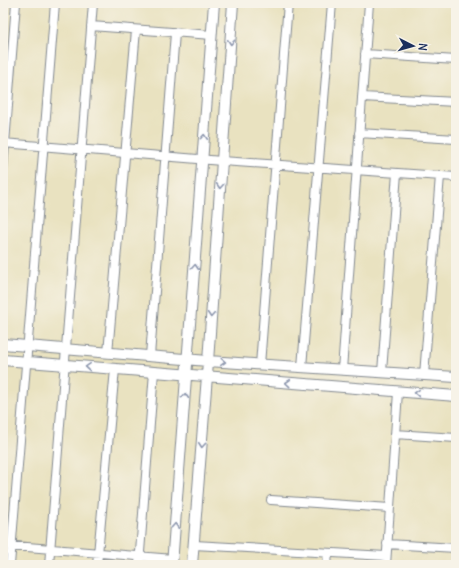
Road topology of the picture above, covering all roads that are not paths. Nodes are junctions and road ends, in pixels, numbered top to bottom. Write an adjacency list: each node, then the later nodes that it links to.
1 (16, 3): 19 (street)
2 (55, 3): 20 (street)
3 (93, 3): 9 (street)
4 (214, 3): 12 (street)
5 (233, 3): 25 (street, one-way to 25)
6 (288, 3): 26 (street)
7 (332, 3): 27 (street)
8 (369, 3): 13 (street)
9 (91, 26): 10 (street); 21 (street)
10 (136, 30): 11 (street); 22 (street)
11 (175, 33): 12 (street); 23 (street)
12 (212, 35): 24 (street, one-way to 12)
13 (365, 54): 14 (street); 15 (street)
14 (456, 60)
15 (362, 96): 16 (street); 17 (street)
16 (456, 102)
17 (359, 133): 18 (street); 29 (street)
18 (456, 139)
19 (4, 143): 20 (street); 28 (street)
20 (44, 146): 21 (street); 34 (street)
21 (82, 149): 22 (street); 35 (street)
22 (125, 153): 23 (street); 36 (street)
23 (166, 156): 24 (street); 37 (street)
24 (203, 159): 25 (street); 38 (street, one-way to 24)
25 (222, 161): 26 (street); 41 (street, one-way to 41)
26 (276, 165): 27 (street); 43 (street)
27 (319, 168): 29 (street); 44 (street)
28 (3, 170)
29 (357, 170): 30 (street); 46 (street)
30 (397, 173): 31 (street); 48 (street)
31 (440, 176): 32 (street); 50 (street)
32 (456, 177)
33 (3, 344): 34 (street)
34 (28, 346): 35 (street); 40 (street)
35 (66, 349): 36 (street); 42 (street)
36 (108, 353): 37 (street)
37 (150, 356): 38 (street)
38 (188, 359): 41 (street); 49 (street)
39 (3, 360): 40 (street)
40 (26, 362): 42 (street); 60 (street)
41 (208, 362): 43 (street, one-way to 43); 51 (street)
42 (65, 365): 45 (street, one-way to 42); 63 (street)
43 (260, 365): 44 (street)
44 (302, 367): 46 (street)
45 (115, 369): 47 (street); 64 (street)
46 (342, 370): 48 (street)
47 (154, 372): 49 (street); 66 (street)
48 (382, 372): 50 (street)
49 (187, 375): 51 (street); 68 (street, one-way to 49)
50 (424, 375): 52 (street)
51 (207, 376): 53 (street, one-way to 51); 61 (street, one-way to 61)
52 (456, 377)
53 (398, 392): 54 (street, one-way to 53); 55 (street)
54 (456, 396)
55 (395, 434): 56 (street); 58 (street)
56 (456, 438)
57 (271, 500): 58 (street)
58 (390, 508): 59 (street)
59 (387, 544): 62 (street); 67 (street)
60 (7, 545): 63 (street); 69 (street)
61 (194, 545): 65 (street); 73 (street)
62 (456, 548)
63 (50, 549): 64 (street); 70 (street)
64 (98, 553): 66 (street); 71 (street)
65 (328, 553): 67 (street); 74 (street)
66 (140, 556): 68 (street); 72 (street)
67 (386, 556): 75 (street)
68 (172, 562)
69 (10, 565)
70 (49, 565)
71 (97, 565)
72 (139, 565)
73 (192, 565)
74 (328, 565)
75 (386, 565)

